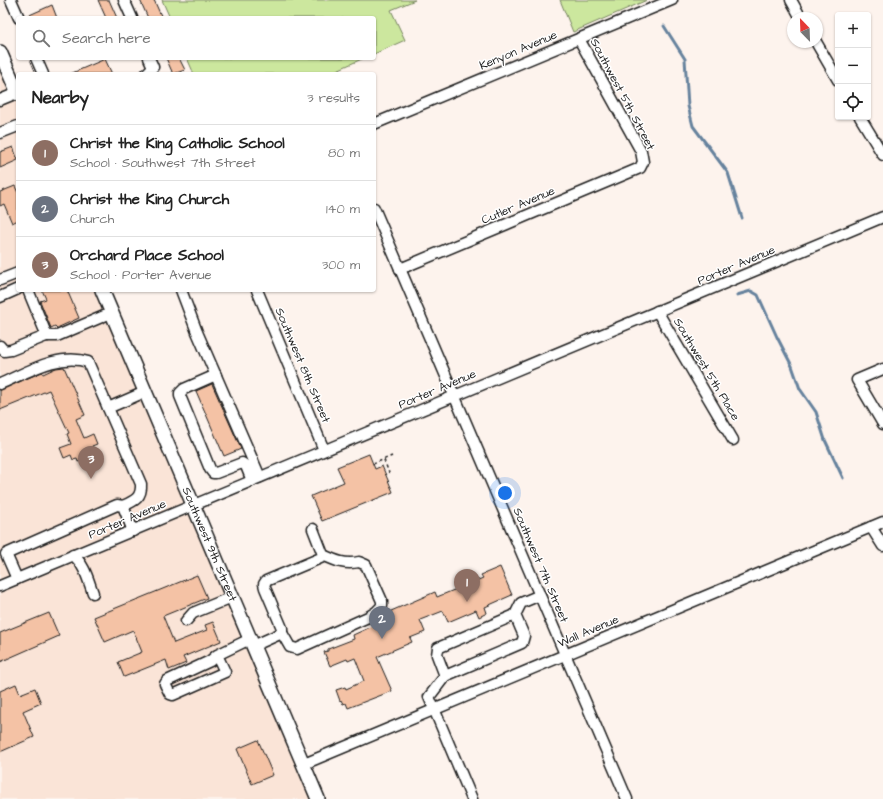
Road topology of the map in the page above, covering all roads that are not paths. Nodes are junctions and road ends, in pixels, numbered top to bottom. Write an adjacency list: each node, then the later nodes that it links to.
1 (11, 0): 6 (street)
2 (124, 0): 7 (street)
3 (672, 0): 8 (street, Kenyon Avenue)
4 (791, 0): 5 (street)
5 (798, 12)
6 (18, 16)
7 (131, 16)
8 (579, 39): 20 (street, Kenyon Avenue); 24 (street, Southwest 5th Street)
9 (819, 48): 15 (street)
10 (0, 52): 16 (main road)
11 (37, 60): 13 (street)
12 (150, 60): 14 (street)
13 (42, 72)
14 (148, 72)
15 (835, 75)
16 (16, 88)
17 (16, 94): 18 (street)
18 (0, 100)
19 (862, 120): 23 (street)
20 (376, 123)
21 (16, 127): 22 (street)
22 (0, 133)
23 (883, 155)
24 (643, 162): 27 (street, Cutler Avenue)
25 (376, 213): 27 (street, Southwest 7th Street)
26 (883, 216): 36 (street, Porter Avenue)
27 (400, 269): 44 (street, Southwest 7th Street)
28 (16, 276): 29 (street)
29 (0, 280)
30 (16, 290): 35 (street)
31 (29, 292): 38 (street)
32 (103, 292): 37 (main road, Southwest 9th Street)
33 (182, 292): 41 (street)
34 (258, 292): 48 (street, Southwest 8th Street)
35 (0, 297)
36 (657, 311): 44 (street, Porter Avenue); 47 (street, Southwest 5th Place)
37 (111, 313): 38 (street); 43 (main road, Southwest 9th Street)
38 (47, 336): 39 (street)
39 (0, 346)
40 (883, 369): 46 (street)
41 (216, 375): 49 (street); 49 (street)
42 (0, 384): 45 (street)
43 (145, 392): 45 (street); 50 (main road, Southwest 9th Street)
44 (454, 396): 48 (street, Porter Avenue); 62 (street, Southwest 7th Street)
45 (108, 408): 51 (street)
46 (883, 424)
47 (733, 440)
48 (324, 450): 49 (street, Porter Avenue)
49 (256, 479): 50 (street, Porter Avenue)
50 (193, 505): 55 (street, Porter Avenue); 63 (main road, Southwest 9th Street)
51 (123, 506): 55 (street); 59 (street)
52 (883, 522): 53 (street, Wall Avenue)
53 (871, 527): 56 (street); 69 (street, Wall Avenue)
54 (313, 529): 58 (street)
55 (133, 531): 57 (street, Porter Avenue)
56 (883, 546)
57 (74, 555): 59 (street, Porter Avenue); 61 (street)
58 (323, 555): 66 (street); 66 (street)
59 (17, 579): 60 (street, Porter Avenue)
60 (0, 586)
61 (93, 593)
62 (540, 595): 64 (street); 69 (street, Southwest 7th Street)
63 (232, 597): 65 (street); 67 (main road, Southwest 9th Street)
64 (515, 615): 70 (street); 70 (street)
65 (186, 621)
66 (282, 633): 67 (street)
67 (252, 643): 68 (street); 72 (main road, Southwest 9th Street)
68 (217, 655): 68 (street)
69 (565, 655): 71 (street, Wall Avenue); 75 (street, Southwest 7th Street)
70 (445, 676): 71 (street)
71 (433, 710): 72 (street, Wall Avenue); 74 (street)
72 (304, 764): 73 (main road, Southwest 9th Street)
73 (318, 799)
74 (472, 799)
75 (627, 799)

